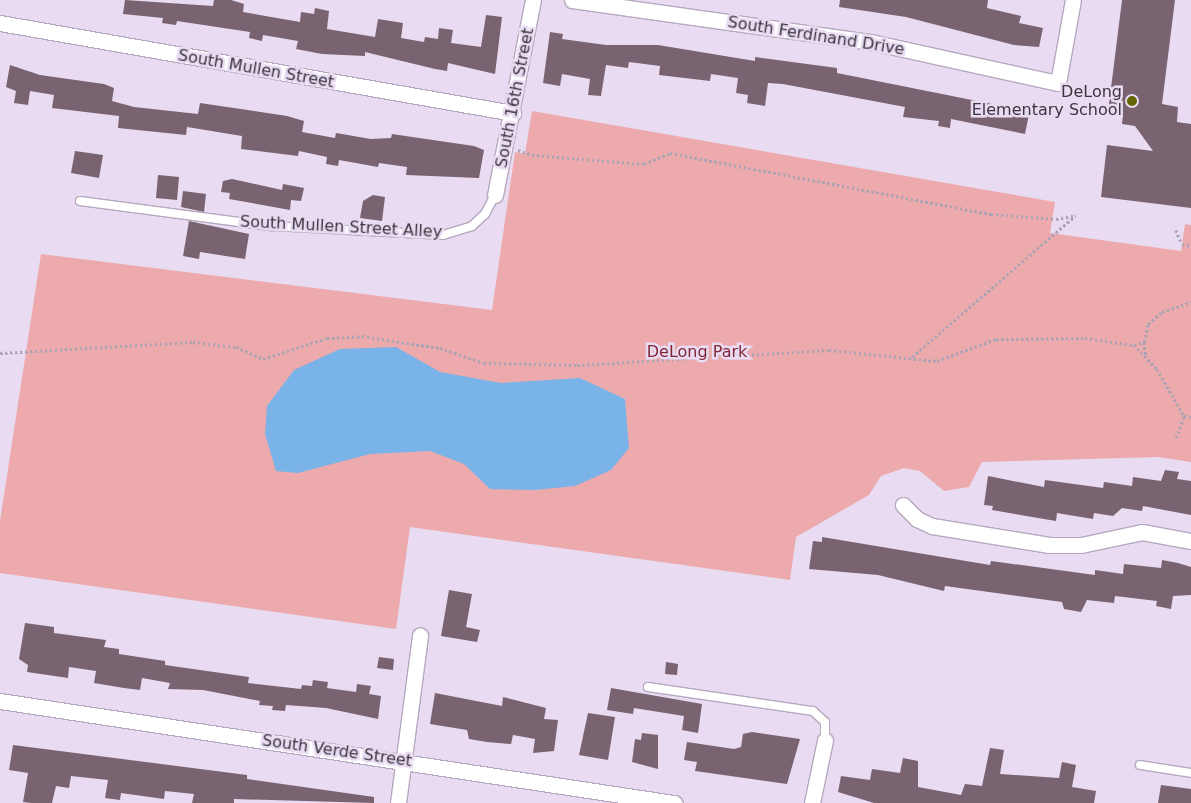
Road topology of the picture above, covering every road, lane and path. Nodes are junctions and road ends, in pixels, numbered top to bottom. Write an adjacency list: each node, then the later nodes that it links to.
1 (533, 0): 5 (street, South 16th Street)
2 (572, 0): 3 (street, South Ferdinand Drive)
3 (1073, 0)
4 (0, 23): 5 (street, South Mullen Street)
5 (513, 113): 6 (street, South 16th Street)
6 (508, 146): 7 (street, South 16th Street); 16 (path)
7 (495, 195): 8 (lane, South Mullen Street Alley)
8 (80, 200)
9 (1176, 230): 10 (path)
10 (1191, 246)
11 (1191, 302): 12 (path)
12 (1144, 342): 13 (path); 15 (path)
13 (1134, 345): 15 (path); 16 (path)
14 (0, 353): 16 (path)
15 (1146, 356): 17 (path)
16 (912, 357)
17 (1184, 416): 18 (path); 19 (path)
18 (1191, 418)
19 (1176, 438)
20 (903, 505): 21 (street)
21 (1191, 541)
22 (420, 636): 26 (street)
23 (648, 687): 25 (lane)
24 (0, 701): 26 (street, South Verde Street)
25 (825, 740): 31 (street)
26 (404, 761): 29 (street); 30 (street, South Verde Street)
27 (1140, 765): 28 (lane)
28 (1191, 773)
29 (398, 803)
30 (674, 803)
31 (812, 803)

